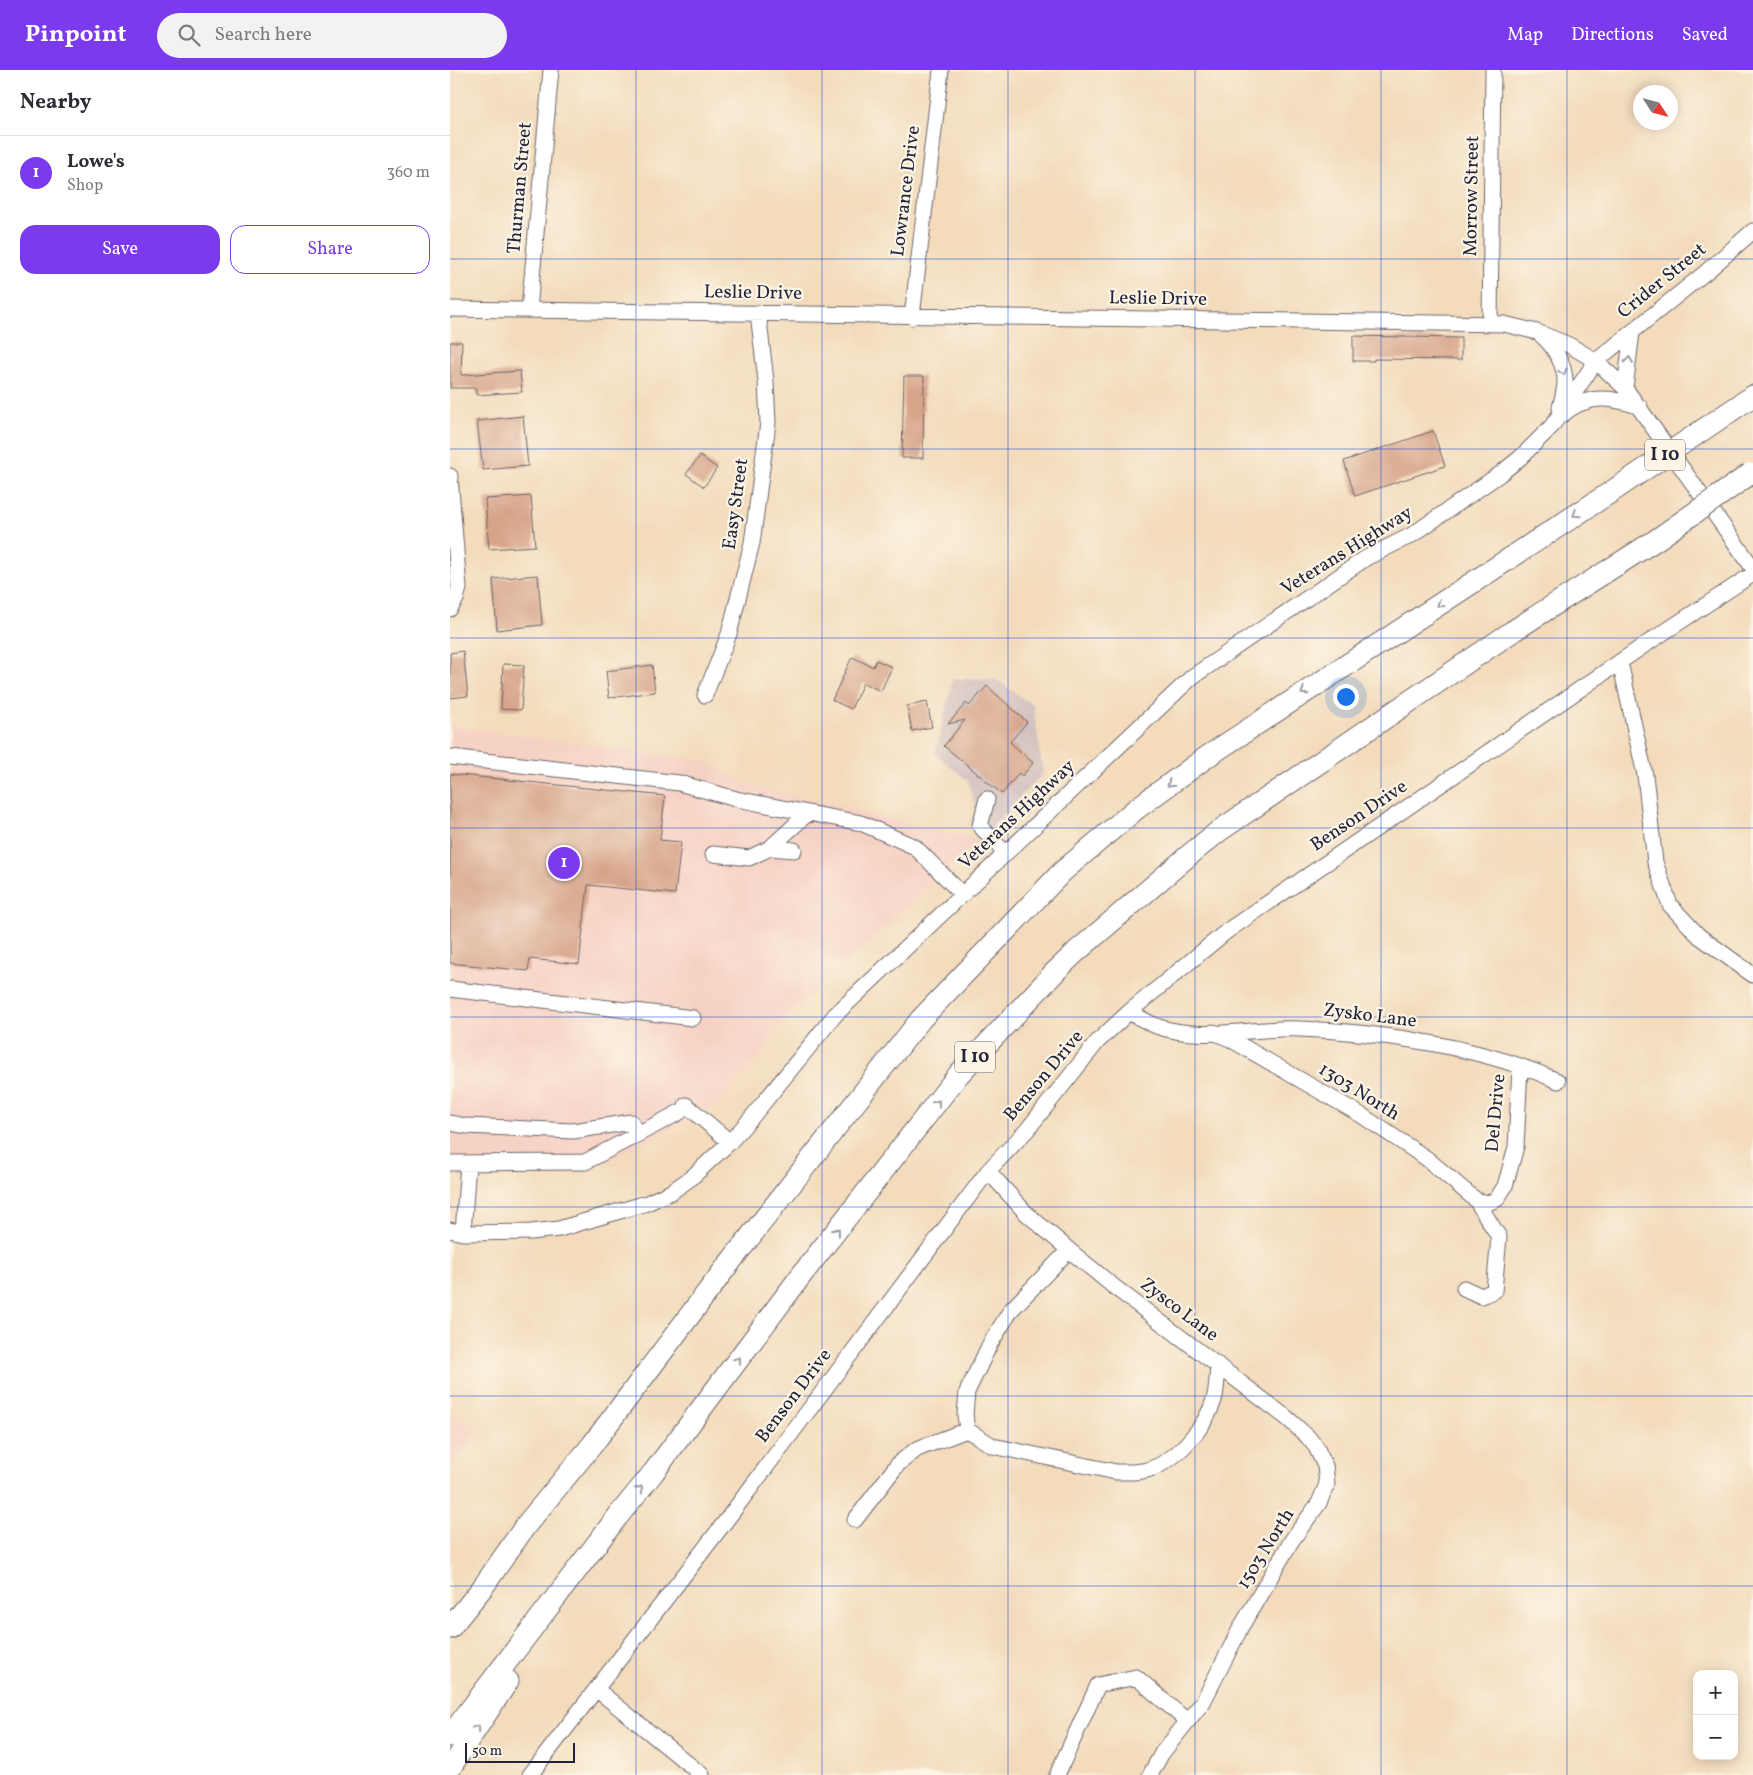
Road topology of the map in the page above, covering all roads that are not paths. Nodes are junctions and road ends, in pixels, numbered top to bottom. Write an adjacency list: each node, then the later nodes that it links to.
1 (551, 70): 6 (street, Thurman Street)
2 (941, 70): 8 (street, Lowrance Drive)
3 (1493, 70): 9 (street, Morrow Street)
4 (1753, 231): 11 (street, Crider Street)
5 (450, 309): 6 (street, Leslie Drive)
6 (529, 310): 7 (street, Leslie Drive)
7 (758, 314): 8 (street, Leslie Drive); 23 (street, Easy Street)
8 (912, 317): 9 (street, Leslie Drive)
9 (1490, 323): 10 (street, Leslie Drive)
10 (1538, 332): 12 (street, Leslie Drive); 16 (street, one-way to 16)
11 (1632, 332): 12 (street, Crider Street); 13 (street, one-way to 11)
12 (1596, 361): 13 (street, Leslie Drive); 16 (street, Veterans Highway)
13 (1625, 388): 15 (street, Leslie Drive)
14 (1753, 396): 53 (highway, I 10, one-way to 53, bridge)
15 (1640, 407): 16 (street); 19 (street, Leslie Drive)
16 (1556, 419): 29 (street, Veterans Highway)
17 (1752, 473): 51 (highway, I 10, one-way to 17, bridge)
18 (450, 476): 21 (street)
19 (1753, 568)
20 (1753, 574): 22 (street, Benson Drive)
21 (450, 609)
22 (1620, 662): 32 (street); 34 (street, Benson Drive)
23 (705, 695)
24 (450, 758): 26 (street)
25 (987, 799): 29 (street)
26 (808, 813): 27 (street); 31 (street)
27 (770, 848): 28 (street); 30 (street)
28 (794, 850)
29 (1005, 853): 31 (street, Veterans Highway)
30 (713, 854)
31 (962, 894): 41 (street, Veterans Highway)
32 (1753, 975)
33 (450, 989): 35 (street)
34 (1129, 1012): 36 (street); 44 (street, Benson Drive)
35 (693, 1018)
36 (1212, 1032): 37 (street, Zysko Lane); 45 (street, 1303 North)
37 (1520, 1066): 38 (street, Zysko Lane); 45 (street, Del Drive)
38 (1558, 1081)
39 (450, 1124): 40 (street)
40 (639, 1134): 41 (street); 43 (street)
41 (730, 1142): 46 (street, Veterans Highway)
42 (450, 1163): 43 (street)
43 (468, 1163): 46 (street)
44 (988, 1171): 47 (street, Zysco Lane); 56 (street, Benson Drive)
45 (1476, 1200): 48 (street, 1303 North)
46 (456, 1232)
47 (1070, 1250): 49 (street, Zysco Lane); 50 (street)
48 (1464, 1288)
49 (1218, 1365): 50 (street, Zysco Lane); 57 (street, 1503 North)
50 (967, 1430): 52 (street)
51 (618, 1516): 58 (highway, I 10); 59 (highway, one-way to 51)
52 (855, 1520)
53 (526, 1525): 54 (highway); 55 (highway, I 10)
54 (450, 1608)
55 (450, 1628)
56 (596, 1689): 60 (street, Benson Drive); 61 (street)
57 (1186, 1721): 62 (street); 63 (street, 1503 North)
58 (450, 1736)
59 (450, 1768)
60 (530, 1775)
61 (702, 1775)
62 (1057, 1775)
63 (1150, 1775)

